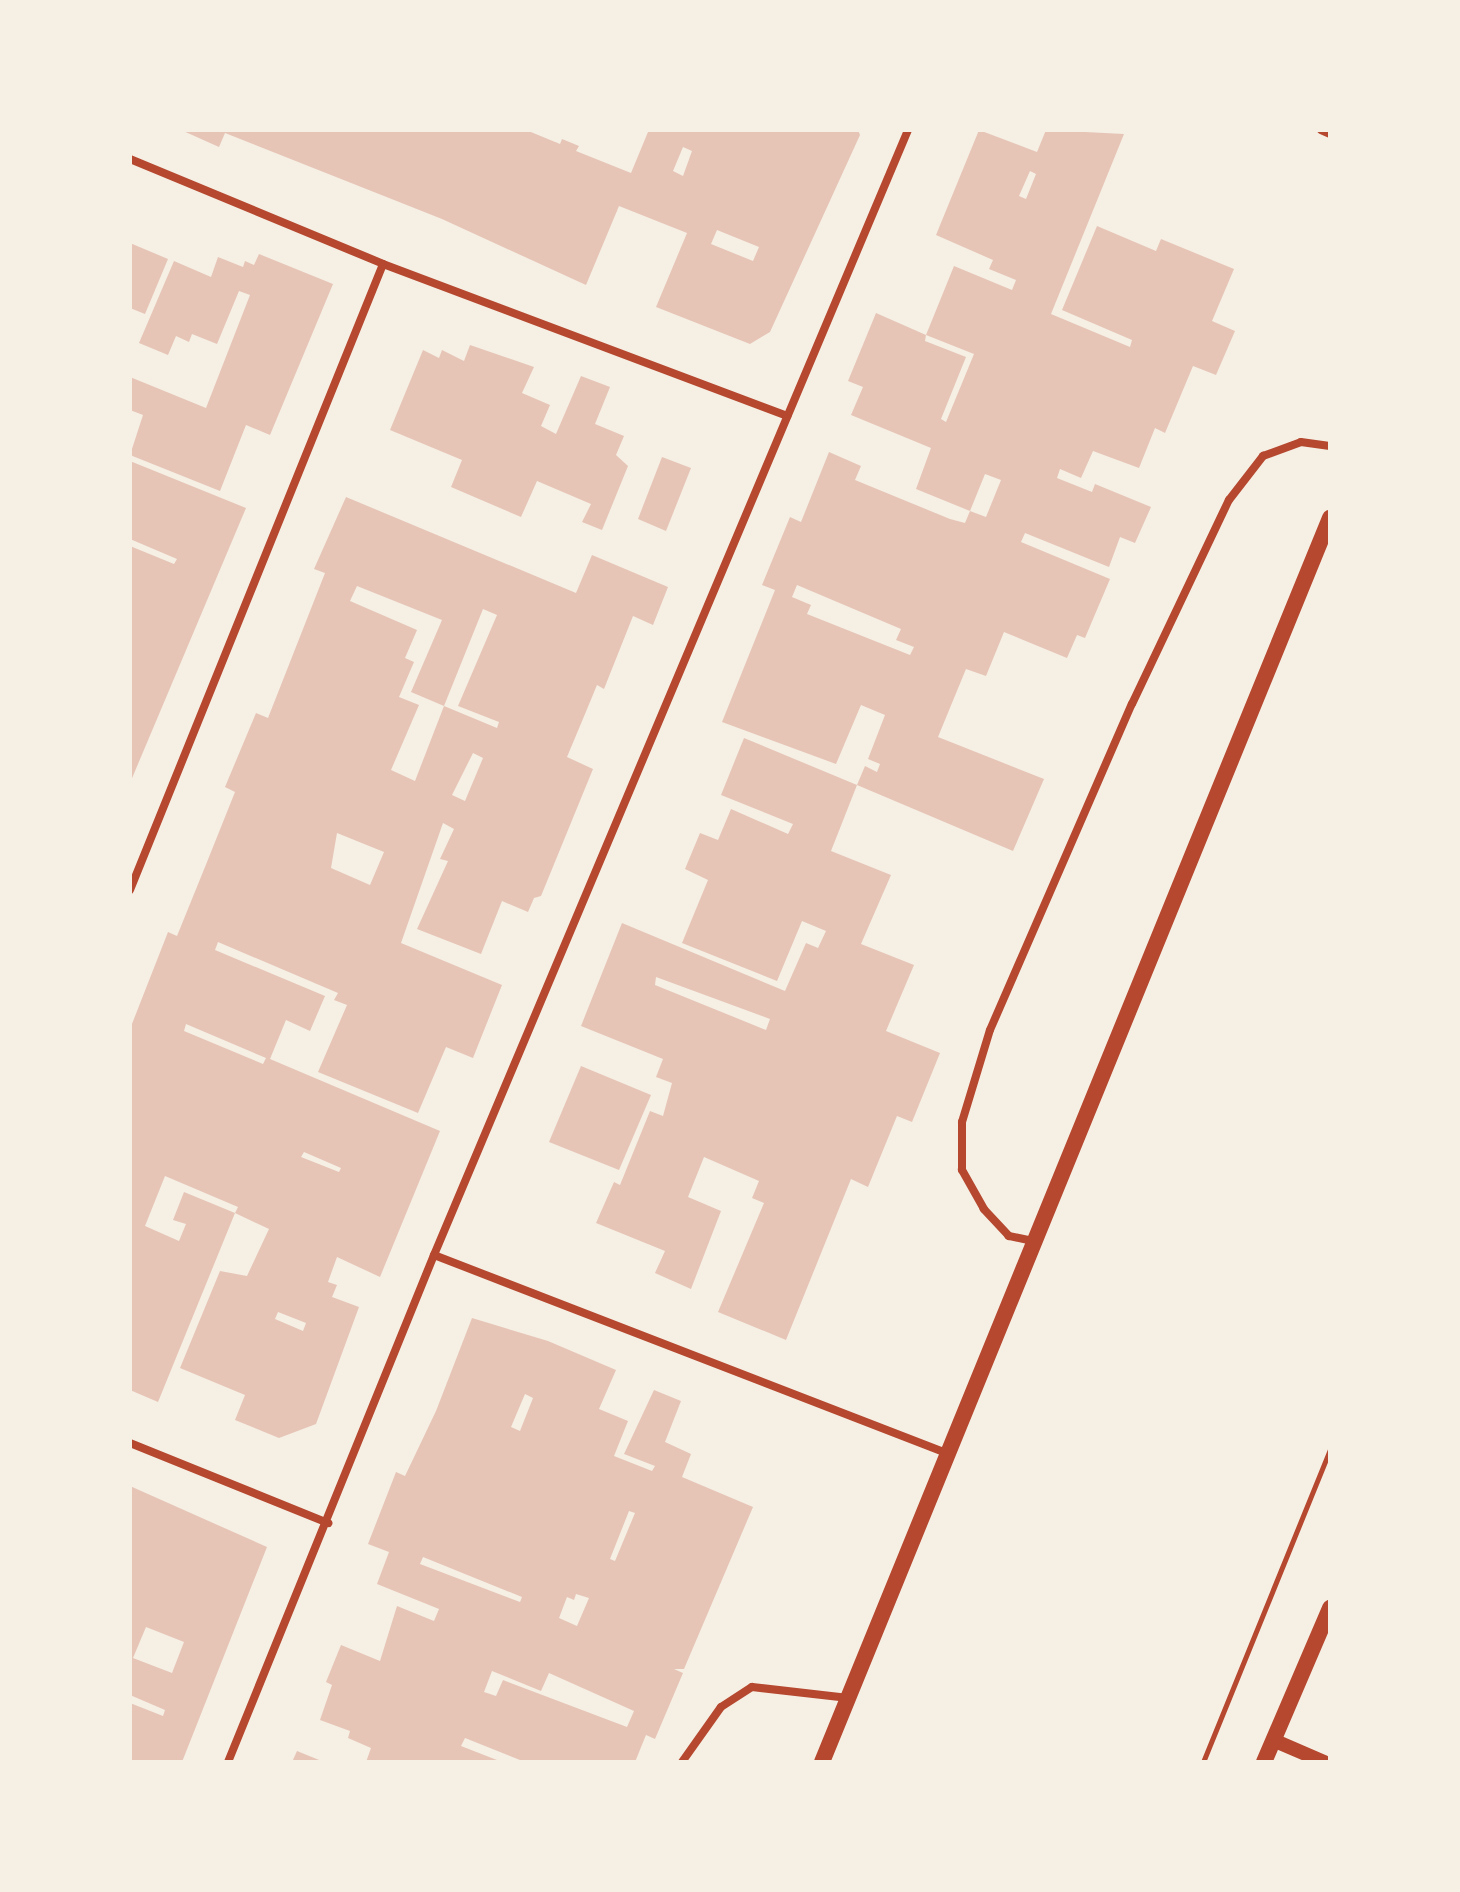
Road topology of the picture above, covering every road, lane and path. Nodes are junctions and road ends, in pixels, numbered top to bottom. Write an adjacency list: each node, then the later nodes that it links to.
1 (908, 130): 6 (street)
2 (1321, 130): 3 (street)
3 (1330, 134)
4 (130, 159): 5 (street)
5 (383, 264): 6 (street); 9 (street)
6 (787, 416): 11 (street)
7 (1330, 446): 10 (street)
8 (1330, 518): 10 (main road)
9 (130, 890)
10 (1033, 1241): 14 (main road)
11 (434, 1255): 14 (street); 15 (street)
12 (130, 1443): 15 (street)
13 (1330, 1449): 22 (path)
14 (949, 1455): 17 (main road)
15 (328, 1523): 19 (street)
16 (1330, 1608): 18 (main road)
17 (849, 1698): 20 (street); 21 (main road)
18 (1273, 1740): 23 (main road); 24 (street)
19 (228, 1762)
20 (682, 1762)
21 (822, 1762)
22 (1203, 1762)
23 (1264, 1762)
24 (1324, 1762)

